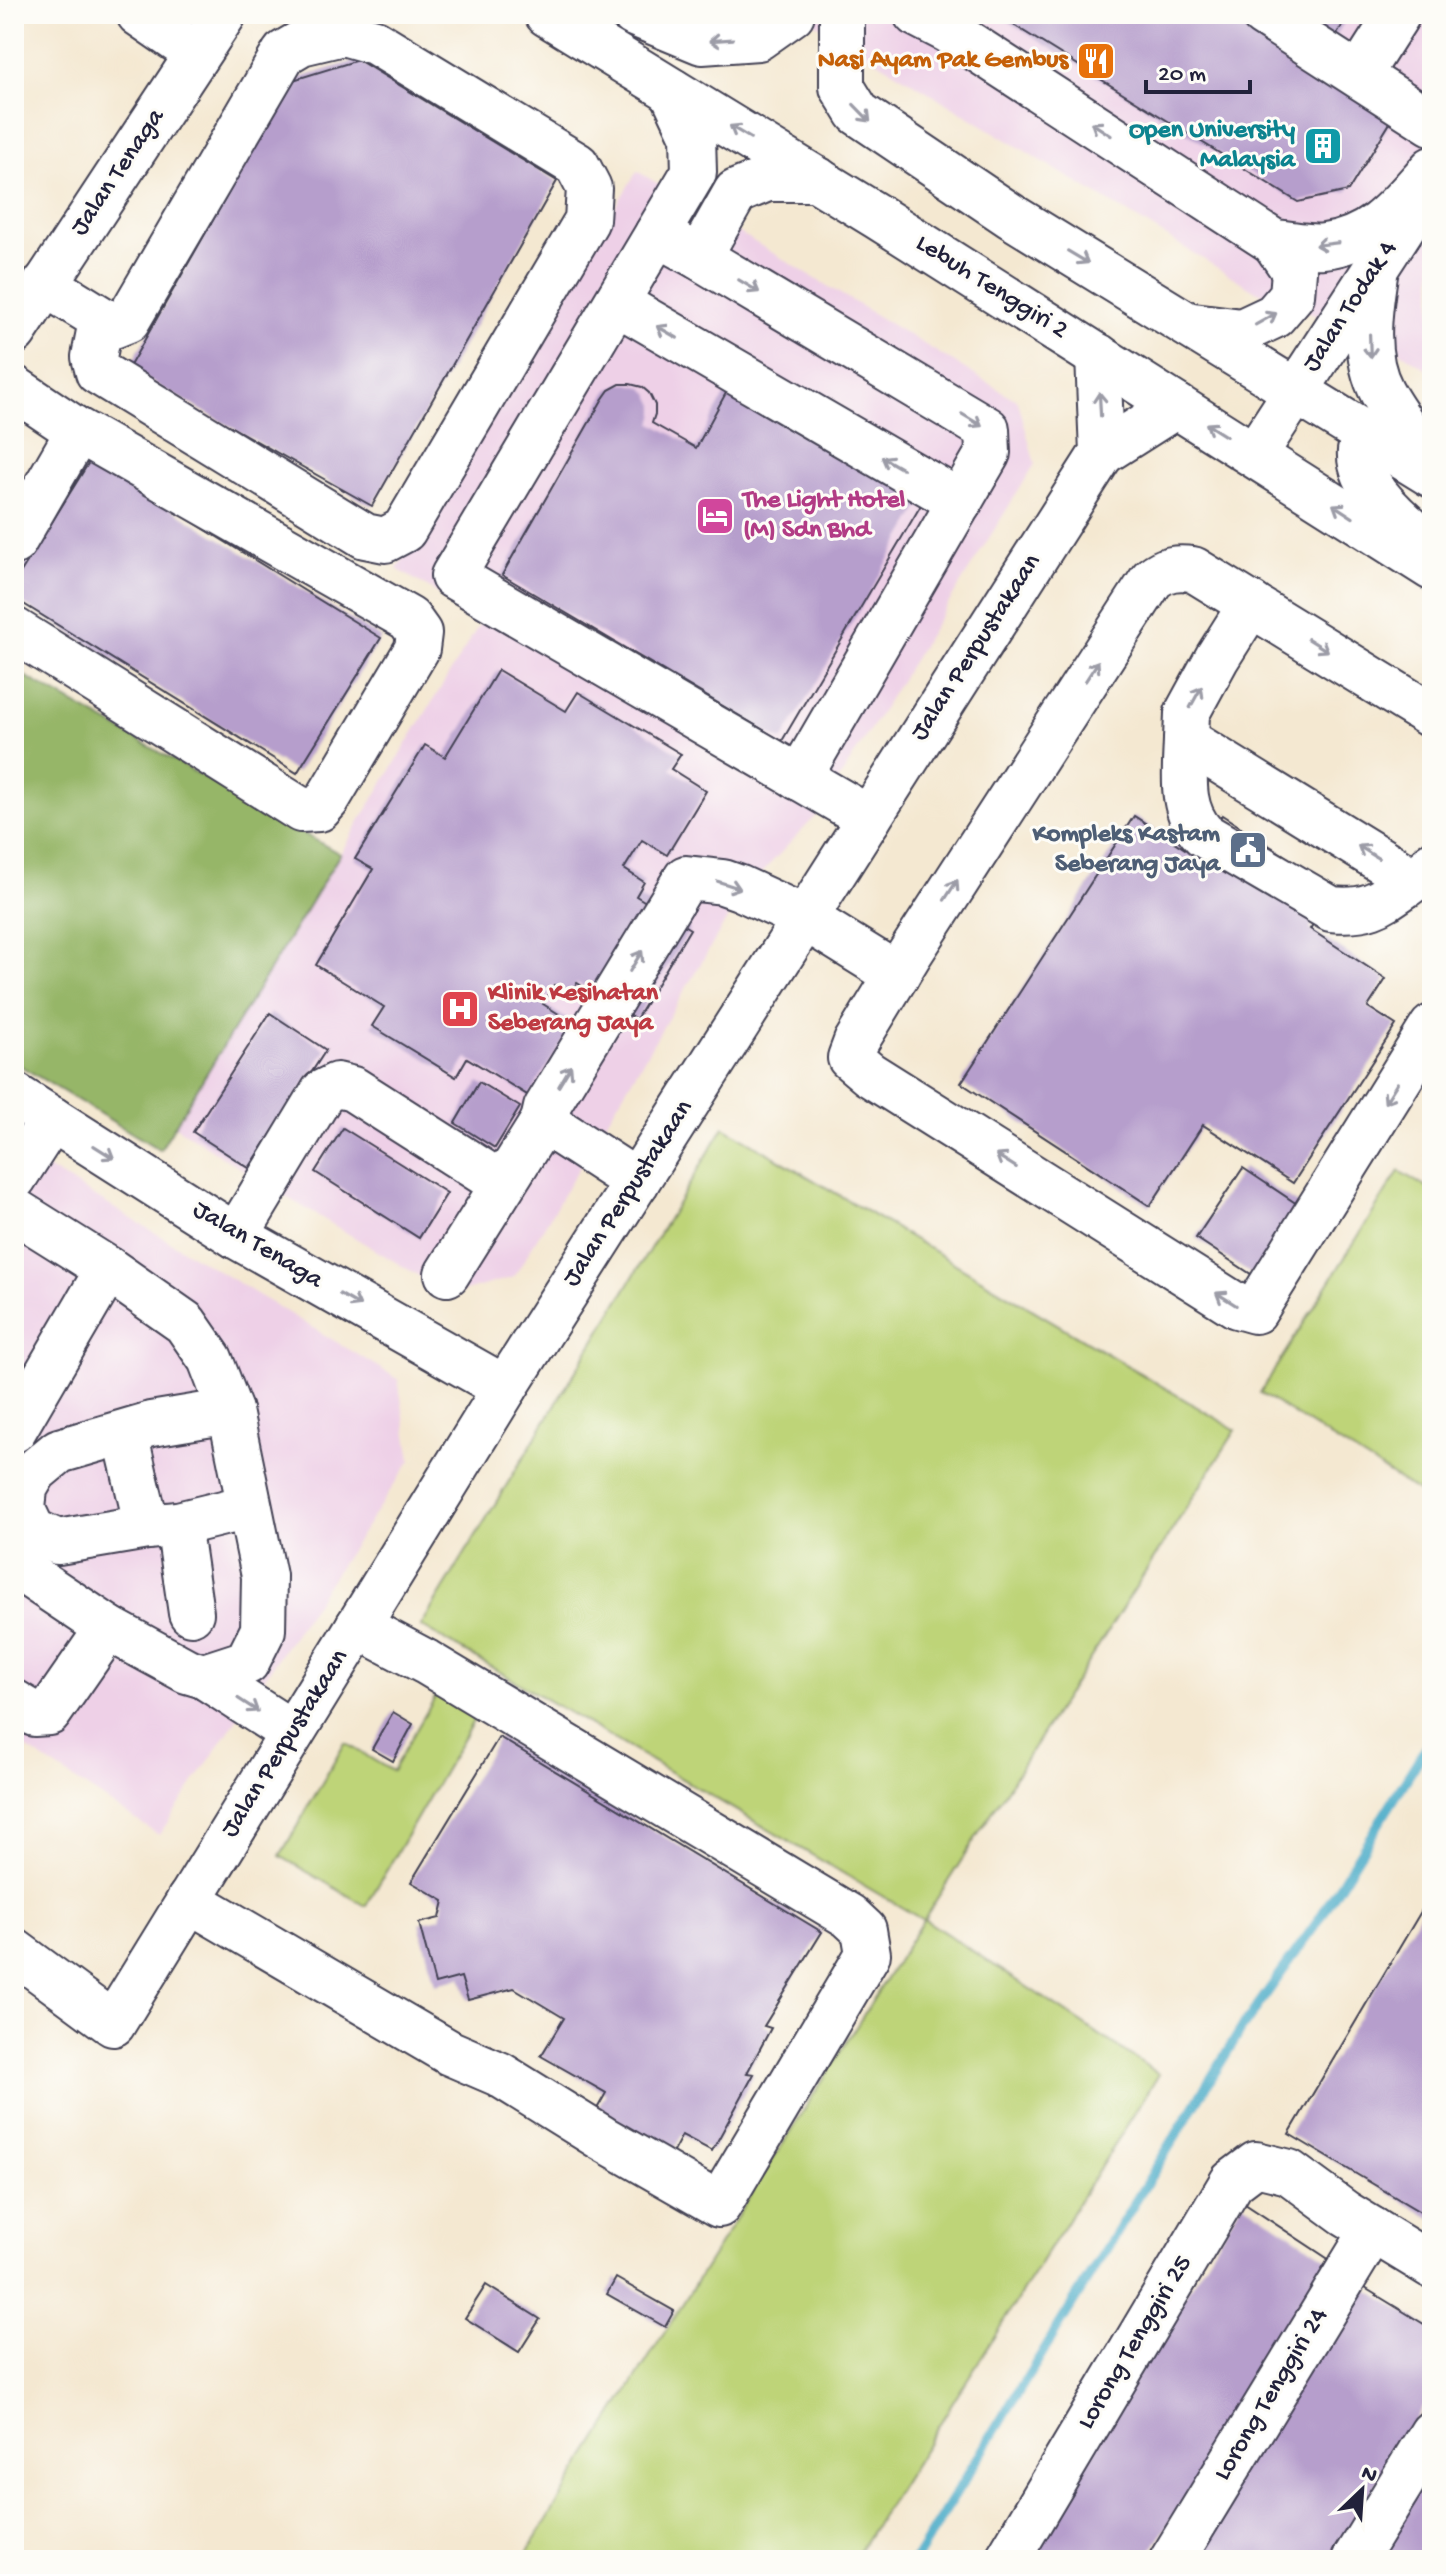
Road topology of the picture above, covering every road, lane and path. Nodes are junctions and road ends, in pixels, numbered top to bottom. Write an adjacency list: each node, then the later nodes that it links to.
1 (139, 14): 10 (street)
2 (224, 14): 10 (street, Jalan Tenaga)
3 (547, 14): 12 (street, Lebuh Tenggiri 2)
4 (634, 14): 5 (street, one-way to 4)
5 (792, 14)
6 (842, 14): 24 (street, one-way to 24)
7 (916, 14): 18 (street, one-way to 7)
8 (1263, 14): 11 (street)
9 (1398, 14): 11 (street)
10 (197, 54): 21 (street, Jalan Tenaga)
11 (1359, 75): 13 (street)
12 (672, 91): 15 (street, Lebuh Tenggiri 2, one-way to 12); 17 (street)
13 (1432, 123)
14 (1432, 169): 18 (street, one-way to 18)
15 (817, 179): 19 (street); 26 (street, Lebuh Tenggiri 2)
16 (1432, 181): 20 (street, Jalan Todak 4)
17 (657, 234): 19 (street); 22 (street)
18 (1274, 242): 24 (street, one-way to 18)
19 (699, 257): 36 (street, one-way to 36)
20 (1376, 269): 28 (street, Jalan Todak 4); 34 (street, one-way to 34)
21 (45, 284): 23 (street); 25 (street, Jalan Tenaga)
22 (617, 303): 36 (street, one-way to 22); 44 (street)
23 (101, 321): 23 (street)
24 (1191, 325): 28 (street)
25 (14, 332)
26 (1098, 356): 29 (street, Lebuh Tenggiri 2); 32 (street, one-way to 26)
27 (14, 388): 30 (street)
28 (1295, 392): 31 (street); 33 (street, Jalan Todak 4)
29 (1176, 406): 32 (street); 33 (street, Lebuh Tenggiri 2, one-way to 29)
30 (72, 427): 37 (street); 41 (street)
31 (1368, 434): 35 (street); 38 (street)
32 (1102, 453): 45 (street, Jalan Perpustakaan)
33 (1255, 454): 39 (street, Lebuh Tenggiri 2, one-way to 33)
34 (1432, 465)
35 (1432, 475)
36 (960, 502): 44 (street)
37 (14, 542)
38 (1432, 547)
39 (1432, 568)
40 (1251, 604): 42 (street, one-way to 42); 43 (street, one-way to 40); 48 (street, one-way to 40)
41 (14, 630)
42 (1432, 716)
43 (1186, 740): 46 (street, one-way to 43); 46 (street)
44 (799, 778): 45 (street)
45 (869, 818): 47 (street, Jalan Perpustakaan)
46 (1423, 872)
47 (811, 909): 48 (street); 52 (street, one-way to 47); 54 (street, Jalan Perpustakaan)
48 (903, 965): 49 (street, one-way to 48)
49 (1432, 1027)
50 (14, 1095): 51 (street, Jalan Tenaga)
51 (52, 1119): 53 (street); 57 (street, Jalan Tenaga, one-way to 57)
52 (543, 1121): 54 (street); 55 (street)
53 (14, 1178)
54 (637, 1182): 60 (street, Jalan Perpustakaan)
55 (502, 1184): 57 (street); 59 (street)
56 (14, 1210): 58 (street)
57 (236, 1236): 60 (street, Jalan Tenaga, one-way to 60)
58 (108, 1269): 61 (street); 62 (street)
59 (447, 1274)
60 (505, 1388): 68 (street, Jalan Perpustakaan)
61 (230, 1411): 63 (street); 64 (street)
62 (14, 1430)
63 (125, 1433): 65 (street); 65 (street)
64 (248, 1507): 65 (street); 70 (street)
65 (163, 1525): 67 (street)
66 (14, 1565): 69 (street)
67 (191, 1613)
68 (358, 1626): 72 (street, Jalan Perpustakaan); 73 (street)
69 (108, 1628): 70 (street); 71 (street)
70 (204, 1676): 72 (street, one-way to 72)
71 (14, 1702)
72 (292, 1733): 73 (street, Jalan Perpustakaan)
73 (189, 1900): 74 (street, Jalan Perpustakaan)
74 (14, 1951)
75 (1373, 2230): 76 (street); 78 (street, Lorong Tenggiri 25); 79 (street, Lorong Tenggiri 24)
76 (1432, 2266)
77 (1432, 2433): 80 (street)
78 (1007, 2560)
79 (1172, 2560)
80 (1354, 2560)

